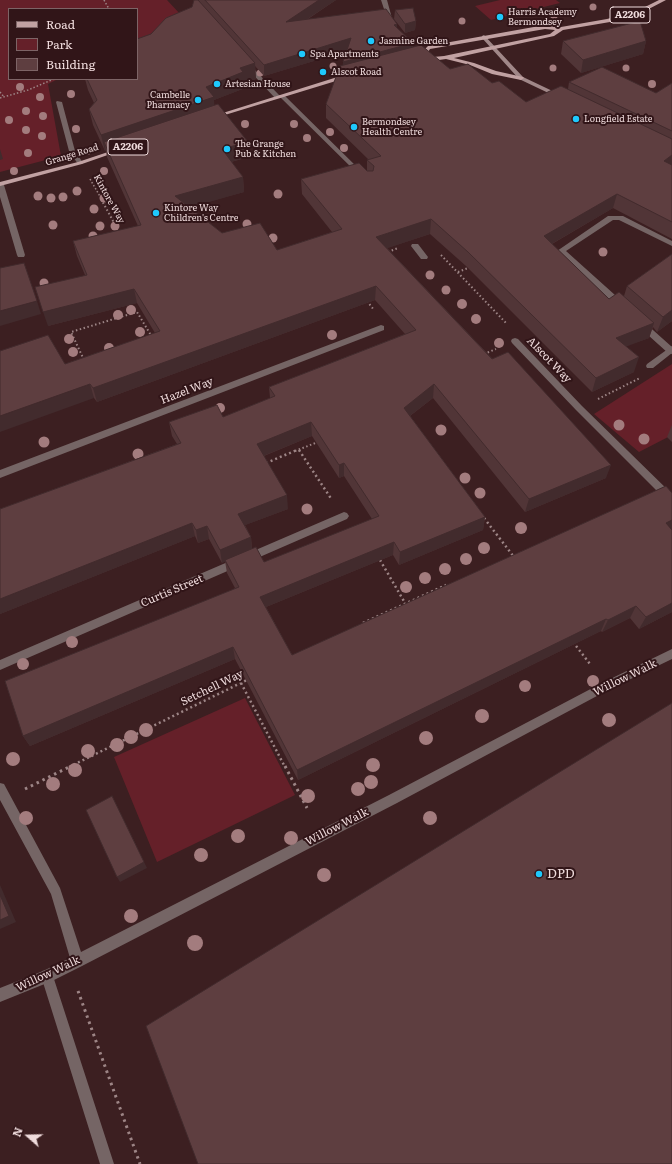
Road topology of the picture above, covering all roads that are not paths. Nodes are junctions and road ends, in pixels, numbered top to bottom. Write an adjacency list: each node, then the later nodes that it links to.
1 (384, 0): 3 (street)
2 (662, 0): 4 (main road, A2206)
3 (395, 28)
4 (561, 29): 5 (main road, A2206); 6 (main road, A2206)
5 (484, 37): 6 (main road); 8 (main road, A2206)
6 (493, 47): 8 (main road, A2206); 10 (main road)
7 (240, 57): 11 (street)
8 (444, 58): 10 (main road)
9 (352, 74): 11 (main road)
10 (521, 78): 13 (main road)
11 (279, 97): 14 (main road); 17 (street)
12 (59, 102): 16 (street)
13 (571, 102)
14 (206, 119)
15 (129, 146): 16 (main road, Grange Road / A2206)
16 (80, 163): 18 (main road, Grange Road / A2206)
17 (365, 178)
18 (0, 185): 21 (street)
19 (672, 244): 25 (street)
20 (415, 246): 22 (street)
21 (21, 255)
22 (424, 257)
23 (381, 328): 27 (street, Hazel Way)
24 (515, 341): 28 (street, Alscot Way)
25 (671, 350): 26 (street)
26 (650, 366)
27 (0, 474)
28 (672, 500)
29 (344, 516): 31 (street, Curtis Street)
30 (672, 654): 33 (street, Willow Walk)
31 (0, 665)
32 (3, 793): 33 (street)
33 (77, 961): 34 (street, Willow Walk)
34 (47, 976): 35 (street, Willow Walk); 36 (street)
35 (0, 996)
36 (107, 1164)

